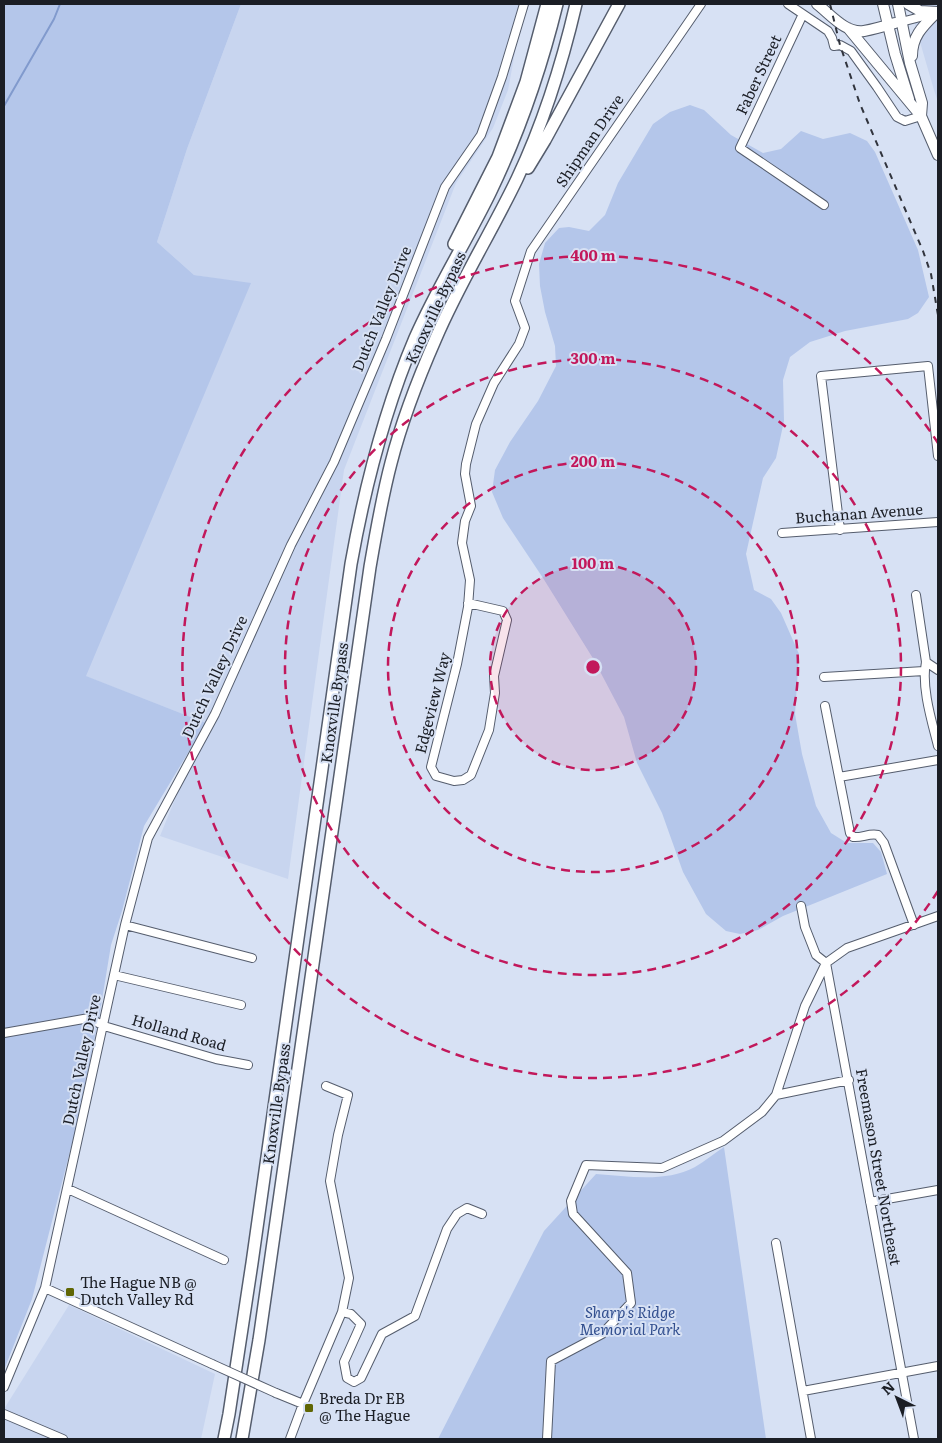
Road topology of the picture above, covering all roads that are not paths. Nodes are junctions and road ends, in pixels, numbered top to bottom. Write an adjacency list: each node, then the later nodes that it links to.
1 (524, 4): 41 (street, Dutch Valley Drive)
2 (547, 4): 25 (highway)
3 (557, 4): 25 (highway, Knoxville Bypass)
4 (576, 4): 22 (highway, Knoxville Bypass)
5 (619, 4): 22 (highway)
6 (701, 4): 23 (street, Shipman Drive)
7 (788, 4): 13 (street)
8 (817, 4): 16 (main road)
9 (883, 4): 15 (main road)
10 (898, 4): 14 (main road)
11 (908, 4): 12 (main road)
12 (937, 12): 14 (street); 17 (main road)
13 (804, 14): 19 (street); 21 (street, Faber Street)
14 (901, 22): 15 (main road); 17 (main road)
15 (888, 25): 16 (main road); 18 (main road)
16 (848, 28): 18 (main road)
17 (912, 67): 19 (main road)
18 (910, 105): 19 (main road)
19 (921, 116): 20 (main road)
20 (938, 155)
21 (824, 205)
22 (503, 207): 69 (highway, Knoxville Bypass)
23 (515, 301): 30 (street, Edgeview Way)
24 (938, 456): 27 (street)
25 (362, 507): 68 (highway, Knoxville Bypass)
26 (938, 522): 27 (street, Buchanan Avenue)
27 (840, 530): 28 (street, Buchanan Avenue)
28 (782, 533)
29 (916, 595): 31 (street)
30 (468, 603): 30 (street, Edgeview Way)
31 (926, 662): 32 (street); 33 (street)
32 (938, 670)
33 (924, 671): 34 (street); 36 (street)
34 (824, 677)
35 (825, 706): 38 (street)
36 (938, 746)
37 (938, 760): 38 (street)
38 (839, 777): 42 (street)
39 (801, 906): 44 (street, Freemason Street Northeast)
40 (938, 916): 42 (street)
41 (125, 925): 43 (street); 45 (street, Dutch Valley Drive)
42 (914, 925): 44 (street)
43 (252, 958)
44 (826, 963): 50 (street, Freemason Street Northeast); 52 (street)
45 (114, 975): 46 (street); 47 (street, Dutch Valley Drive)
46 (241, 1005)
47 (104, 1026): 48 (street, Holland Road); 49 (street, Holland Road); 53 (street, Dutch Valley Drive)
48 (4, 1034)
49 (248, 1065)
50 (849, 1080): 52 (street); 55 (street, Freemason Street Northeast)
51 (326, 1086): 60 (street)
52 (776, 1095): 71 (street)
53 (68, 1189): 58 (street); 59 (street, Dutch Valley Drive)
54 (938, 1190): 55 (street)
55 (870, 1202): 62 (street, Freemason Street Northeast)
56 (482, 1214): 60 (street)
57 (776, 1243): 64 (street)
58 (224, 1260)
59 (45, 1288): 63 (street, Dutch Valley Drive); 65 (street, bridge)
60 (342, 1312): 65 (street)
61 (938, 1366): 62 (street)
62 (902, 1372): 64 (street); 73 (street, Freemason Street Northeast)
63 (4, 1387)
64 (803, 1391): 72 (street)
65 (303, 1404): 70 (street)
66 (4, 1414): 67 (street)
67 (63, 1439)
68 (224, 1439)
69 (242, 1439)
70 (290, 1439)
71 (547, 1439)
72 (811, 1439)
73 (914, 1439)

